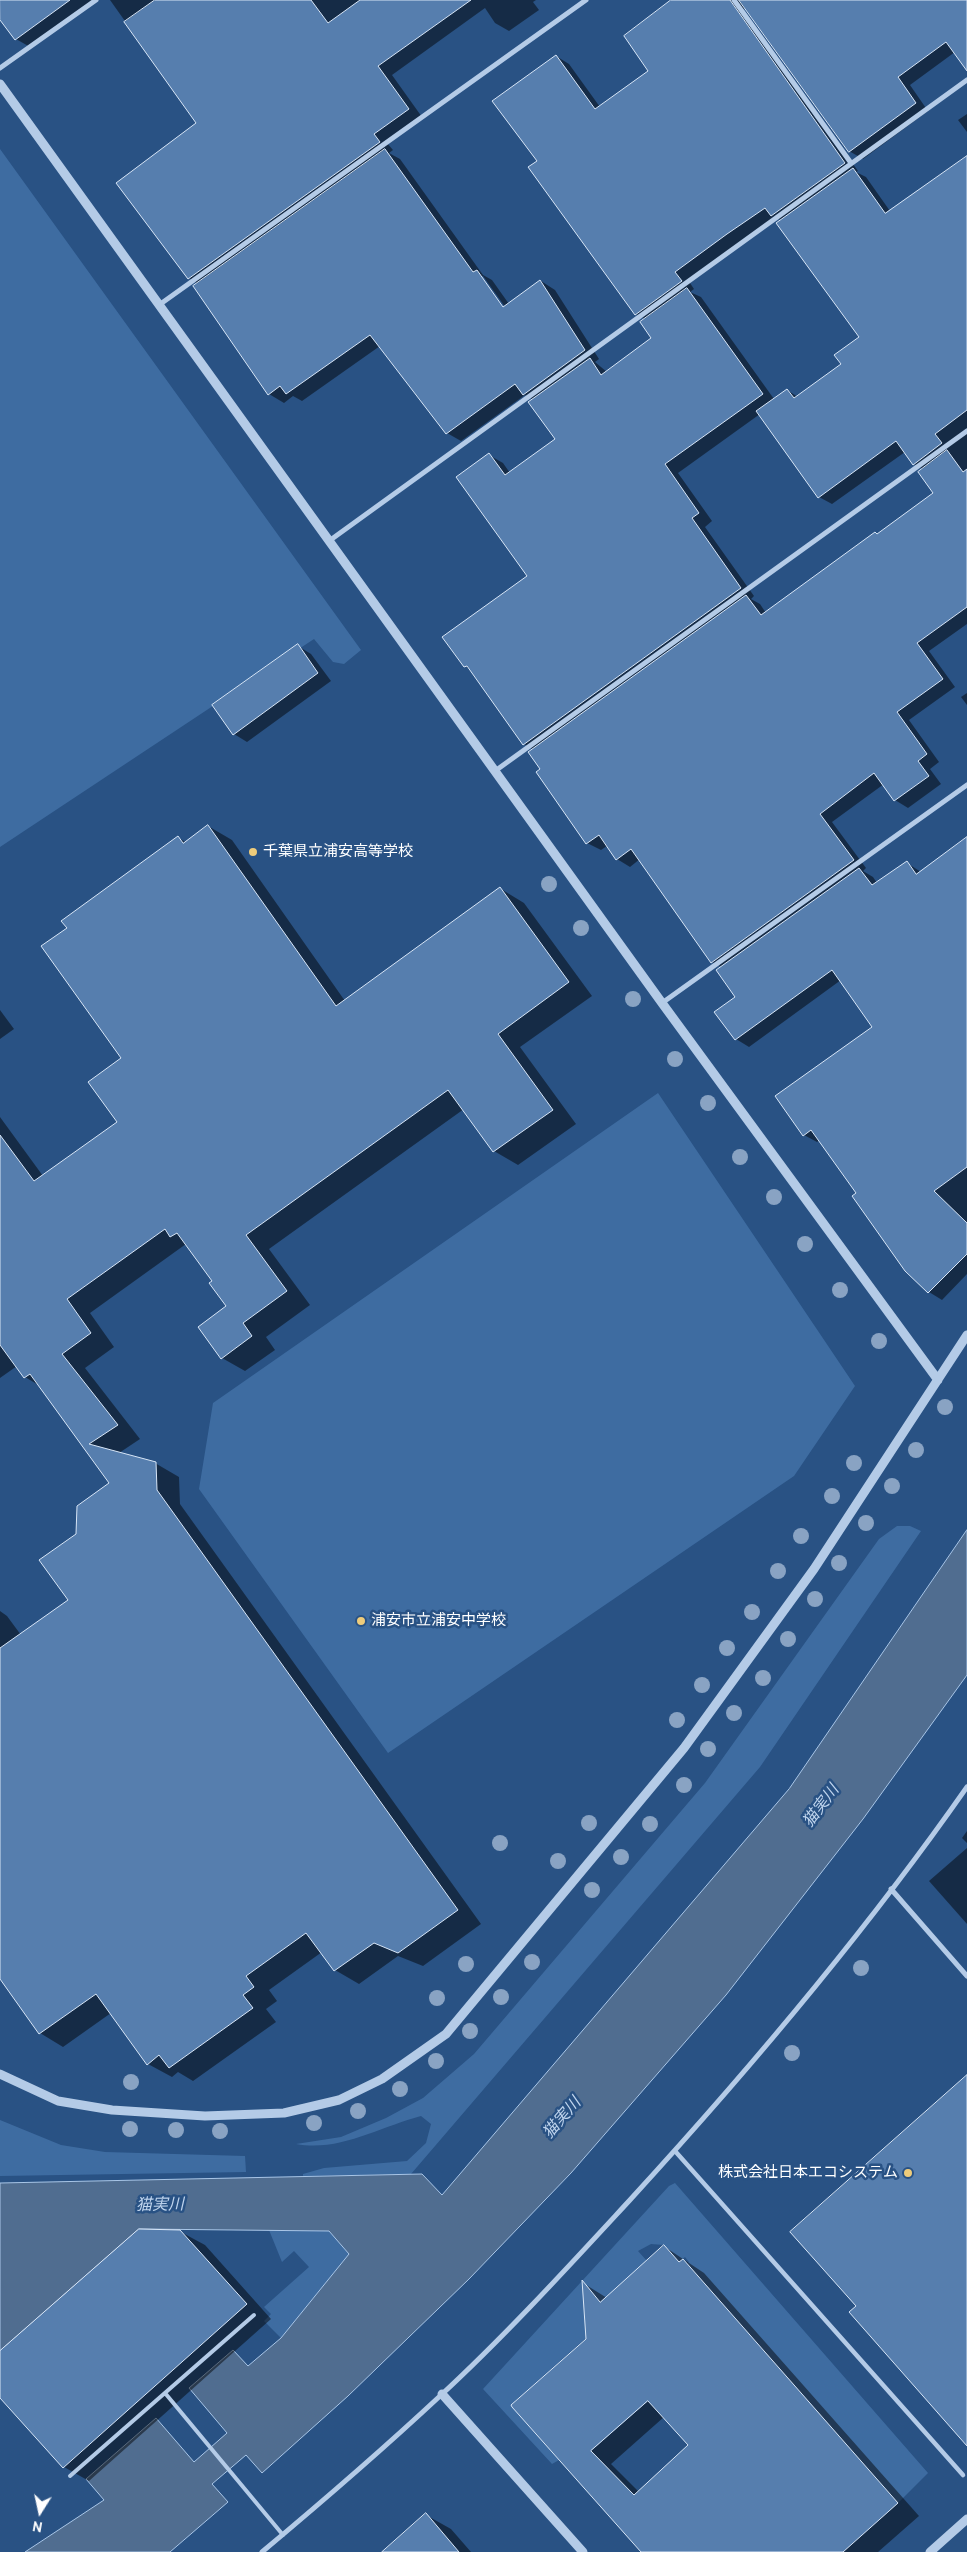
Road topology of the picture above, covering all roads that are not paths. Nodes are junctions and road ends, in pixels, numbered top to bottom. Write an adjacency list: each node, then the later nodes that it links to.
1 (96, 0): 4 (street)
2 (586, 0): 8 (street)
3 (734, 0): 7 (street)
4 (0, 68)
5 (967, 80): 7 (street)
6 (0, 84): 8 (street)
7 (851, 163): 10 (street)
8 (159, 305): 10 (street)
9 (967, 431): 11 (street)
10 (329, 540): 11 (street)
11 (495, 771): 13 (street)
12 (967, 785): 13 (street)
13 (662, 1003): 15 (street)
14 (967, 1335): 15 (street)
15 (938, 1380): 19 (street)
16 (967, 1787): 17 (street)
17 (891, 1890): 18 (street); 20 (street)
18 (967, 1976)
19 (0, 2074)
20 (675, 2150): 23 (street); 24 (street)
21 (254, 2315): 22 (lane)
22 (165, 2393): 25 (lane); 27 (lane)
23 (442, 2394): 27 (street); 29 (street)
24 (962, 2475)
25 (70, 2476)
26 (967, 2519): 30 (street)
27 (283, 2535): 28 (street)
28 (262, 2552)
29 (582, 2552)
30 (930, 2552)

